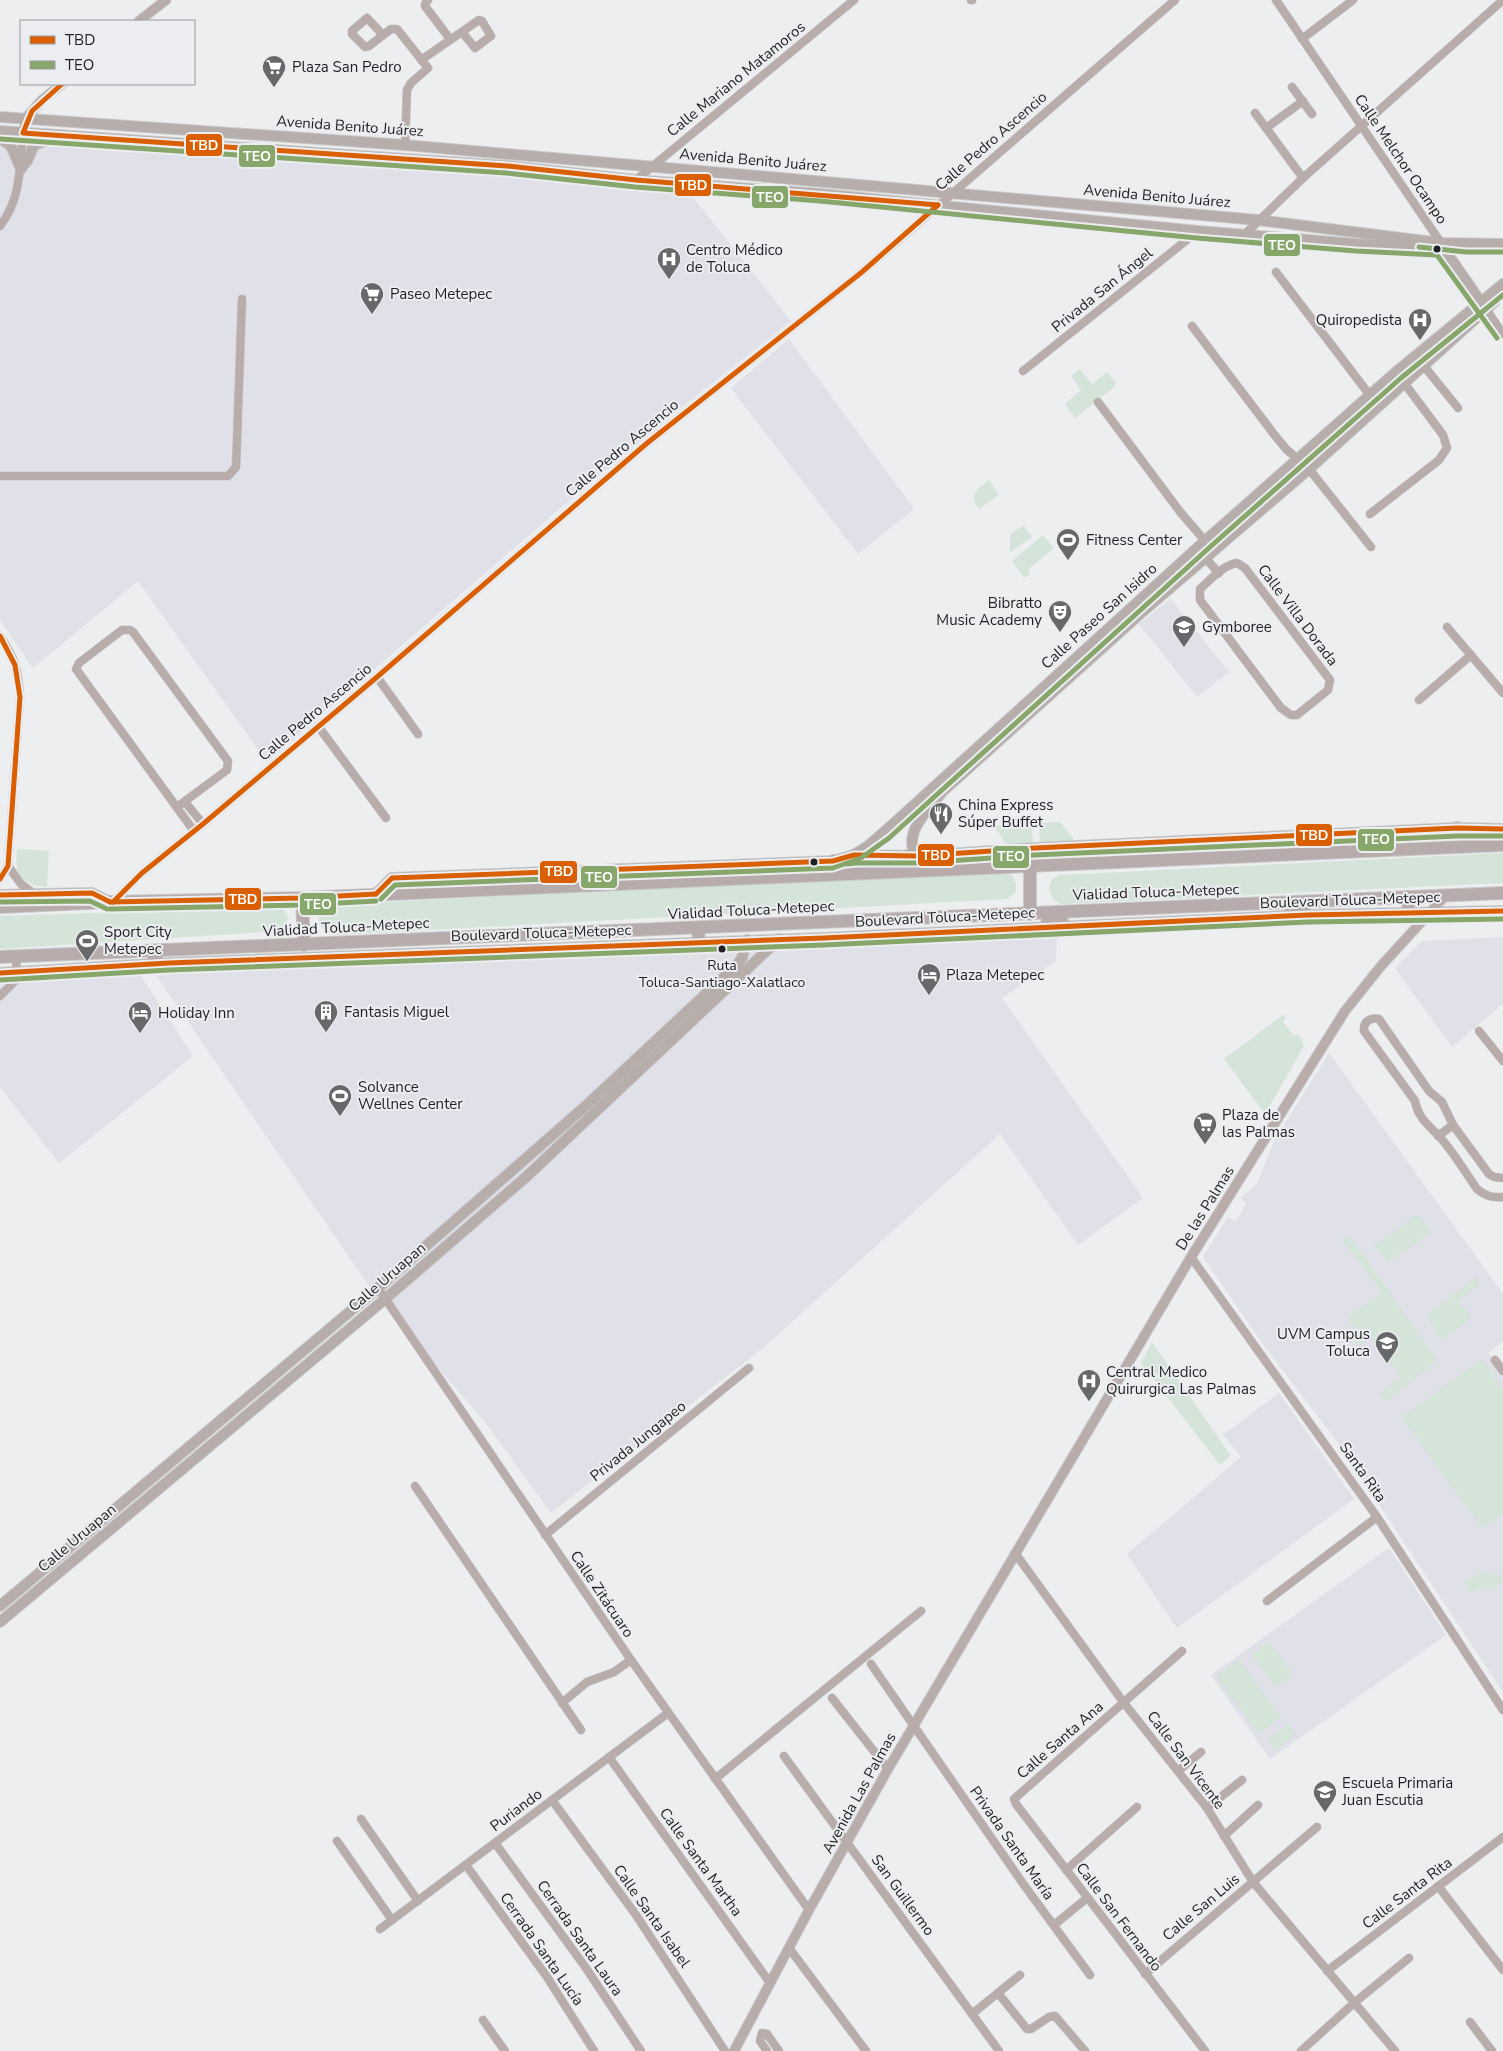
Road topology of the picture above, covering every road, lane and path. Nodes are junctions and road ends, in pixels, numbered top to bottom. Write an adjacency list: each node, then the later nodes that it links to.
1 (166, 0): 8 (street)
2 (428, 0): 11 (street)
3 (854, 0): 28 (street, Calle Mariano Matamoros)
4 (1175, 0): 32 (street, Calle Pedro Ascencio)
5 (1276, 0): 12 (street, Calle Melchor Ocampo)
6 (1353, 0): 12 (street)
7 (1503, 0): 21 (street)
8 (140, 20)
9 (462, 32): 11 (street)
10 (383, 35): 13 (street)
11 (450, 39): 13 (street)
12 (1302, 39): 21 (street, Calle Melchor Ocampo)
13 (421, 60): 27 (street)
14 (61, 85): 20 (street)
15 (1292, 87): 16 (street)
16 (1302, 101): 18 (street); 22 (street)
17 (1255, 113): 22 (street)
18 (1312, 114)
19 (0, 117): 20 (main road, Avenida Benito Juárez)
20 (25, 119): 24 (street); 27 (main road, Avenida Benito Juárez)
21 (1361, 127): 30 (street); 39 (street, Calle Melchor Ocampo)
22 (1266, 128): 30 (street)
23 (0, 132): 24 (main road, Avenida Benito Juárez)
24 (23, 133): 25 (main road, Avenida Benito Juárez); 29 (street)
25 (63, 135): 29 (main road); 31 (main road, Avenida Benito Juárez)
26 (0, 138): 29 (main road)
27 (405, 145): 28 (main road, Avenida Benito Juárez)
28 (652, 166): 31 (street, Calle Mariano Matamoros); 32 (main road, Avenida Benito Juárez)
29 (21, 168): 35 (street)
30 (1303, 178): 34 (street)
31 (636, 180): 33 (main road, Avenida Benito Juárez)
32 (951, 193): 33 (street, Calle Pedro Ascencio); 34 (main road, Avenida Benito Juárez)
33 (938, 205): 36 (main road, Avenida Benito Juárez); 69 (street, Calle Pedro Ascencio)
34 (1258, 220): 37 (street); 39 (main road, Avenida Benito Juárez)
35 (0, 226)
36 (1198, 231): 37 (main road, Avenida Benito Juárez); 48 (street, Privada San Ángel)
37 (1246, 234): 39 (main road, Avenida Benito Juárez)
38 (1503, 244): 39 (main road, Avenida Benito Juárez)
39 (1443, 247): 44 (main road, Calle Melchor Ocampo)
40 (1276, 272): 51 (street)
41 (1503, 284): 44 (main road, Calle Paseo San Isidro)
42 (1503, 294): 44 (main road, Calle Paseo San Isidro)
43 (242, 299): 57 (street)
44 (1484, 306): 46 (street, Calle Melchor Ocampo); 47 (main road, Calle Paseo San Isidro); 49 (main road, Calle Paseo San Isidro)
45 (1192, 326): 55 (street)
46 (1503, 334)
47 (1424, 366): 50 (main road, Calle Paseo San Isidro); 54 (street)
48 (1024, 371)
49 (1396, 372): 50 (street); 51 (main road, Calle Paseo San Isidro)
50 (1405, 383): 53 (main road, Calle Paseo San Isidro); 60 (street)
51 (1369, 395): 53 (street); 55 (main road, Calle Paseo San Isidro)
52 (1098, 402): 61 (street)
53 (1378, 406): 56 (main road, Calle Paseo San Isidro)
54 (1458, 408)
55 (1297, 459): 56 (street); 58 (main road, Calle Paseo San Isidro)
56 (1309, 469): 59 (main road, Calle Paseo San Isidro); 62 (street)
57 (0, 476)
58 (1253, 499): 59 (main road); 61 (main road, Calle Paseo San Isidro)
59 (1261, 509): 64 (main road, Calle Paseo San Isidro)
60 (1370, 514)
61 (1205, 541): 63 (main road, Calle Paseo San Isidro); 64 (street)
62 (1371, 547)
63 (1196, 548): 64 (street); 83 (main road, Calle Paseo San Isidro)
64 (1209, 554): 65 (street); 84 (main road, Calle Paseo San Isidro)
65 (1219, 572): 65 (street, Calle Villa Dorada)
66 (1447, 627): 68 (street)
67 (0, 636): 86 (street)
68 (1471, 655): 70 (street); 71 (street)
69 (377, 677): 72 (street, Calle Pedro Ascencio); 73 (street)
70 (1503, 693)
71 (1419, 700)
72 (318, 726): 76 (street); 77 (street, Calle Pedro Ascencio)
73 (418, 734)
74 (184, 802): 75 (street); 75 (street); 77 (street)
75 (177, 807): 80 (street)
76 (386, 818)
77 (203, 824): 80 (street, Calle Pedro Ascencio)
78 (1457, 828): 79 (main road); 82 (highway); 84 (main road)
79 (1503, 829)
80 (194, 831): 99 (street, Calle Pedro Ascencio)
81 (1503, 844): 82 (highway, Vialidad Toluca-Metepec)
82 (1474, 846): 87 (highway, Vialidad Toluca-Metepec)
83 (854, 854): 84 (main road); 85 (main road)
84 (912, 856): 88 (highway); 89 (highway)
85 (833, 861): 90 (highway); 94 (main road)
86 (8, 866): 91 (street); 93 (street)
87 (1030, 866): 88 (highway, Vialidad Toluca-Metepec); 106 (highway)
88 (937, 870): 89 (highway, Vialidad Toluca-Metepec)
89 (891, 872): 90 (highway, Vialidad Toluca-Metepec)
90 (818, 874): 94 (highway, Vialidad Toluca-Metepec)
91 (0, 879)
92 (1503, 893): 96 (highway, Vialidad Toluca-Metepec)
93 (34, 894): 95 (main road); 99 (main road)
94 (376, 894): 98 (highway, Vialidad Toluca-Metepec)
95 (0, 895)
96 (1445, 896): 97 (highway, Vialidad Toluca-Metepec); 104 (street, De las Palmas)
97 (1407, 897): 100 (highway, Vialidad Toluca-Metepec); 103 (highway)
98 (302, 898): 99 (highway, Vialidad Toluca-Metepec); 114 (highway)
99 (112, 902): 101 (highway, Vialidad Toluca-Metepec)
100 (1285, 904): 105 (highway, Vialidad Toluca-Metepec); 107 (highway)
101 (0, 908)
102 (1503, 910): 104 (main road, Boulevard Toluca-Metepec)
103 (1409, 912): 104 (main road, Boulevard Toluca-Metepec); 107 (main road, Boulevard Toluca-Metepec)
104 (1432, 912): 131 (street, De las Palmas)
105 (1052, 913): 106 (highway, Vialidad Toluca-Metepec); 108 (highway); 109 (highway)
106 (1030, 914): 110 (highway, Vialidad Toluca-Metepec)
107 (1308, 915): 108 (main road, Boulevard Toluca-Metepec)
108 (1065, 926): 109 (main road, Boulevard Toluca-Metepec)
109 (1046, 927): 111 (main road, Boulevard Toluca-Metepec)
110 (698, 928): 113 (highway); 114 (highway, Vialidad Toluca-Metepec)
111 (779, 939): 112 (main road, Boulevard Toluca-Metepec); 133 (main road, Calle Uruapan)
112 (748, 940): 113 (main road, Boulevard Toluca-Metepec); 132 (main road, Calle Uruapan)
113 (699, 942): 118 (main road, Boulevard Toluca-Metepec)
114 (304, 945): 115 (highway, Vialidad Toluca-Metepec)
115 (159, 952): 116 (highway, Vialidad Toluca-Metepec); 118 (highway); 119 (highway)
116 (17, 957): 117 (highway, Vialidad Toluca-Metepec); 121 (street)
117 (0, 958)
118 (170, 963): 119 (main road, Boulevard Toluca-Metepec)
119 (151, 965): 121 (main road, Boulevard Toluca-Metepec)
120 (0, 973): 121 (main road, Boulevard Toluca-Metepec)
121 (17, 973): 122 (street)
122 (0, 996)
123 (1479, 1032): 124 (street)
124 (1503, 1062)
125 (1429, 1091): 126 (street); 126 (street); 127 (street)
126 (1415, 1101): 128 (street)
127 (1453, 1125): 128 (street); 129 (street)
128 (1438, 1136): 130 (street)
129 (1503, 1178)
130 (1503, 1197)
131 (1191, 1257): 140 (street, Santa Rita); 142 (street, De las Palmas)
132 (378, 1288): 133 (street, Calle Zitácuaro); 137 (main road, Calle Uruapan)
133 (385, 1299): 138 (main road, Calle Uruapan); 141 (street, Calle Zitácuaro)
134 (1495, 1360): 136 (street)
135 (749, 1368): 141 (street, Privada Jungapeo)
136 (1503, 1371)
137 (168, 1464): 138 (main road); 144 (main road, Calle Uruapan)
138 (176, 1475): 146 (main road, Calle Uruapan)
139 (415, 1486): 151 (street)
140 (1378, 1517): 143 (street); 153 (street, Santa Rita)
141 (545, 1534): 148 (street, Calle Zitácuaro)
142 (1015, 1553): 152 (street, Calle San Vicente); 155 (street, Avenida Las Palmas)
143 (1267, 1601)
144 (0, 1606)
145 (921, 1611): 162 (street)
146 (0, 1622)
147 (1182, 1651): 152 (street, Calle Santa Ana)
148 (631, 1660): 151 (street); 154 (street, Calle Zitácuaro)
149 (872, 1664): 155 (street, Privada Santa María)
150 (832, 1698): 160 (street)
151 (562, 1702): 156 (street)
152 (1124, 1703): 161 (street, Calle San Vicente); 164 (street, Calle Santa Ana)
153 (1503, 1710)
154 (668, 1713): 159 (street, Puriando); 162 (street, Calle Zitácuaro)
155 (913, 1725): 160 (street, Avenida Las Palmas); 184 (street, Privada Santa María)
156 (581, 1730)
157 (1201, 1752): 161 (street)
158 (784, 1756): 174 (street, San Guillermo)
159 (608, 1757): 165 (street, Puriando); 193 (street, Calle Santa Martha)
160 (888, 1769): 174 (street, Avenida Las Palmas)
161 (1178, 1771): 168 (street, Calle San Vicente)
162 (715, 1778): 182 (street, Calle Zitácuaro)
163 (1242, 1780): 168 (street)
164 (1014, 1799): 177 (street, Calle San Fernando)
165 (552, 1800): 175 (street, Puriando); 203 (street, Calle Santa Isabel)
166 (1258, 1805): 171 (street)
167 (1137, 1807): 177 (street)
168 (1208, 1808): 171 (street, Calle San Vicente)
169 (361, 1819): 181 (street)
170 (1317, 1827): 178 (street, Calle San Luis)
171 (1224, 1836): 178 (street, Calle San Vicente)
172 (1503, 1838): 179 (street, Calle Santa Rita)
173 (337, 1841): 183 (street)
174 (848, 1842): 182 (street, Avenida Las Palmas); 196 (street, San Guillermo)
175 (495, 1843): 176 (street, Puriando); 202 (street, Cerrada Santa Laura)
176 (466, 1865): 181 (street, Puriando); 201 (street, Cerrada Santa Lucía)
177 (1066, 1870): 180 (street, Calle San Fernando)
178 (1253, 1882): 188 (street, Calle San Vicente); 190 (street, Calle San Luis)
179 (1438, 1886): 188 (street, Calle Santa Rita); 189 (street)
180 (1087, 1898): 184 (street); 190 (street, Calle San Fernando)
181 (418, 1901): 183 (street, Puriando)
182 (809, 1910): 186 (street, Avenida Las Palmas)
183 (392, 1920): 185 (street, Puriando)
184 (1054, 1925): 192 (street, Privada Santa María)
185 (380, 1929)
186 (789, 1948): 193 (street, Avenida Las Palmas); 207 (street)
187 (1409, 1958): 195 (street)
188 (1327, 1970): 195 (street, Calle San Vicente)
189 (1503, 1970)
190 (1145, 1974): 210 (street, Calle San Fernando)
191 (1020, 1975): 194 (street)
192 (1090, 1976)
193 (770, 1983): 204 (street, Avenida Las Palmas)
194 (998, 1992): 196 (street); 209 (street)
195 (1354, 2003): 199 (street, Calle San Vicente); 211 (street)
196 (972, 2014): 208 (street, San Guillermo)
197 (483, 2020): 200 (street)
198 (1470, 2022): 212 (street)
199 (1390, 2050)
200 (506, 2051)
201 (594, 2051)
202 (641, 2051)
203 (725, 2051)
204 (734, 2051)
205 (767, 2051): 206 (street)
206 (779, 2051)
207 (866, 2051)
208 (999, 2051)
209 (1085, 2051)
210 (1205, 2051)
211 (1301, 2051)
212 (1491, 2051)

